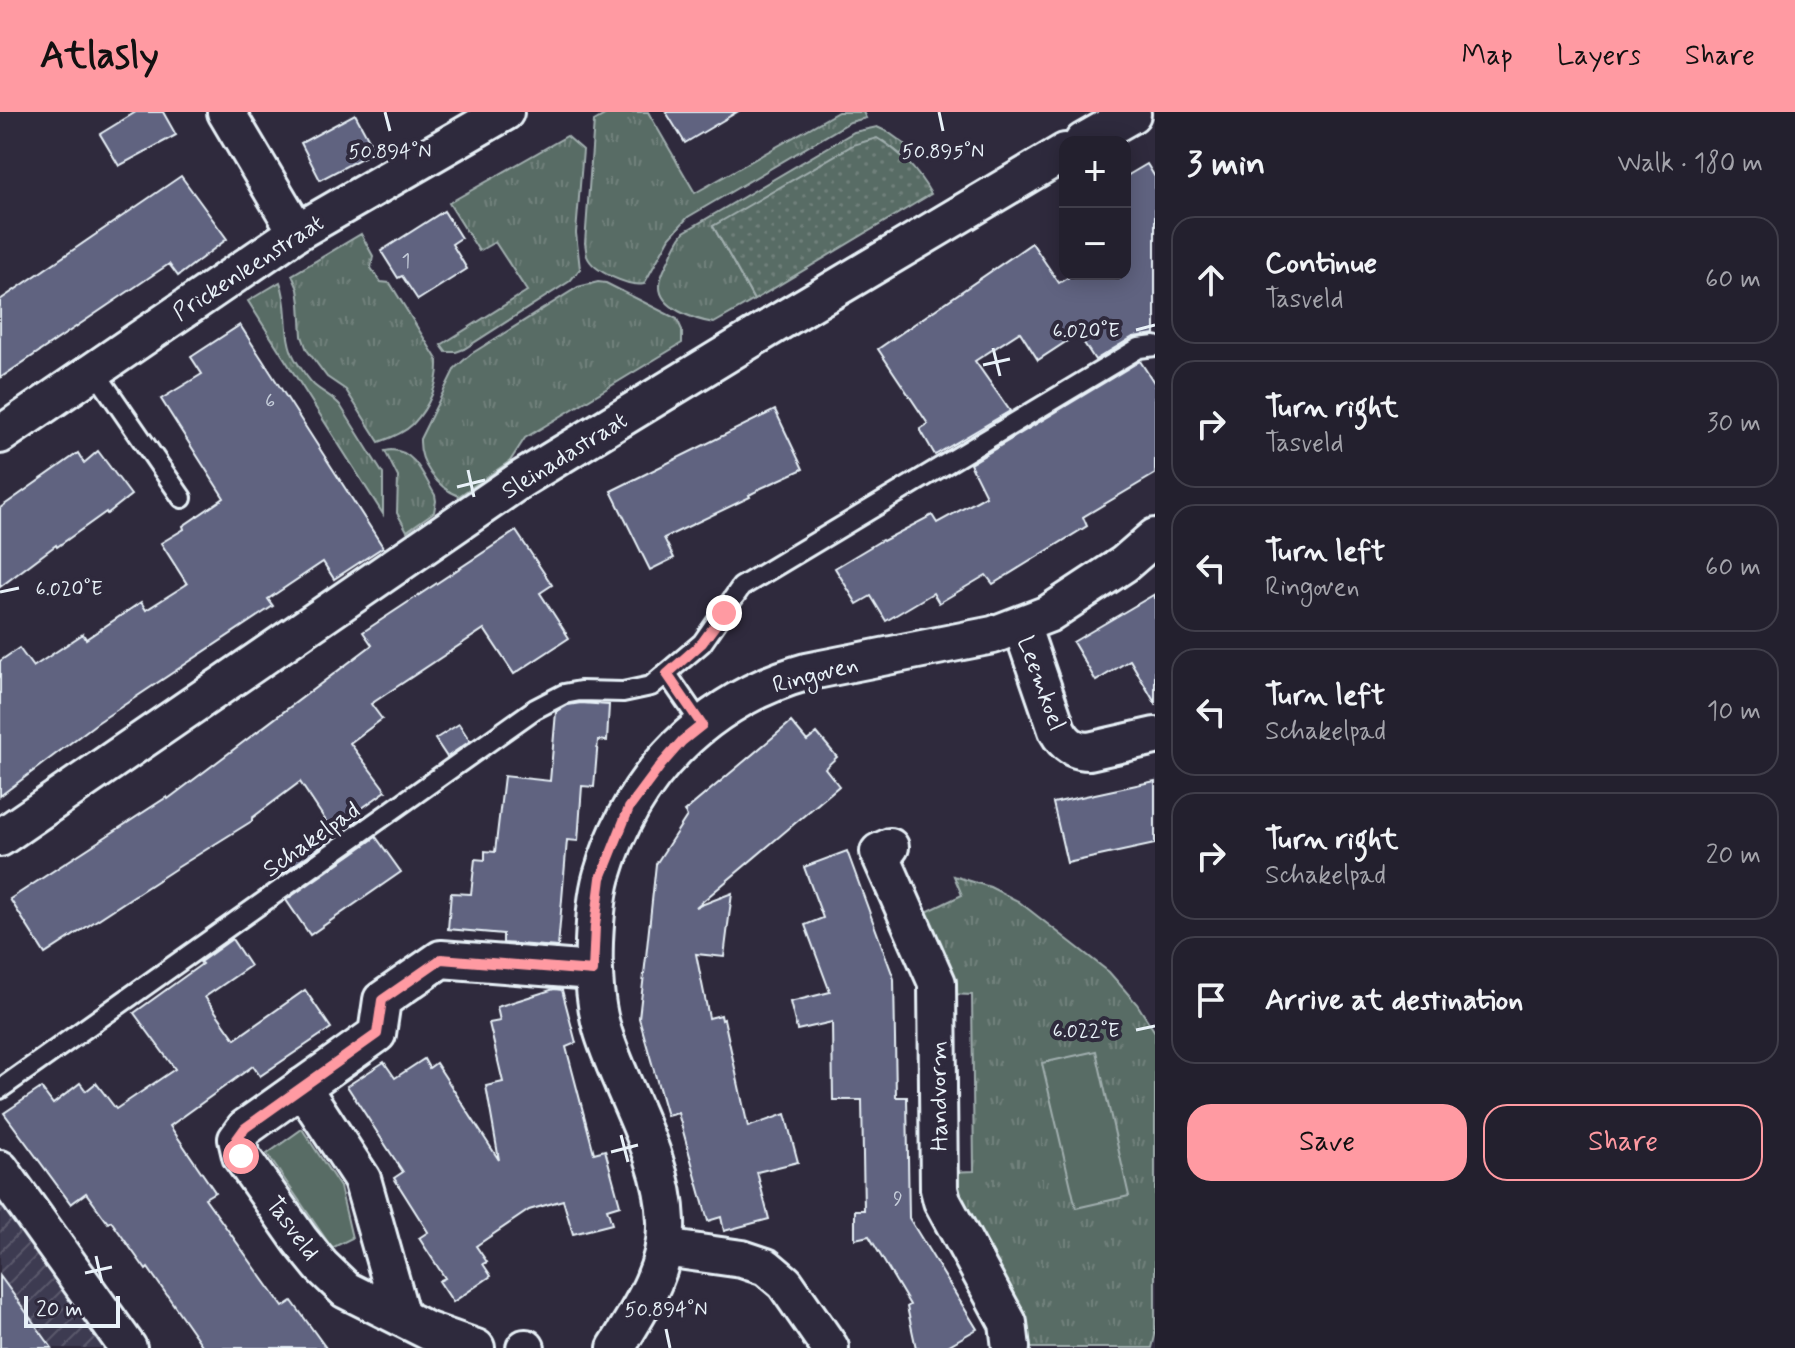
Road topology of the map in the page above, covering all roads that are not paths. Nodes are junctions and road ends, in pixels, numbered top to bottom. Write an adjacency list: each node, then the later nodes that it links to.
1 (226, 112): 6 (street)
2 (505, 112): 6 (street, Prickenleenstraat)
3 (1139, 117): 4 (street)
4 (1096, 136)
5 (1059, 156): 16 (street, Sleinadastraat)
6 (297, 232): 8 (street, Prickenleenstraat)
7 (1155, 346): 13 (lane, Schakelpad)
8 (94, 370): 9 (street, Prickenleenstraat); 10 (lane)
9 (0, 435)
10 (182, 498)
11 (1155, 537): 12 (street, Ringoven)
12 (1021, 625): 14 (street, Ringoven); 15 (street, Leemkoel)
13 (667, 674): 14 (lane); 20 (lane, Schakelpad)
14 (702, 725): 18 (street, Ringoven)
15 (1155, 736)
16 (0, 838)
17 (890, 847): 28 (street, Handvorm)
18 (593, 971): 19 (street, Tasveld); 22 (street, Ringoven)
19 (302, 1087): 23 (street); 23 (street, Tasveld)
20 (0, 1089)
21 (0, 1169): 24 (street)
22 (664, 1248): 26 (street, Ringoven); 27 (street)
23 (401, 1317): 25 (street, Tasveld)
24 (128, 1348)
25 (476, 1348)
26 (616, 1348)
27 (830, 1348)
28 (1011, 1348)

